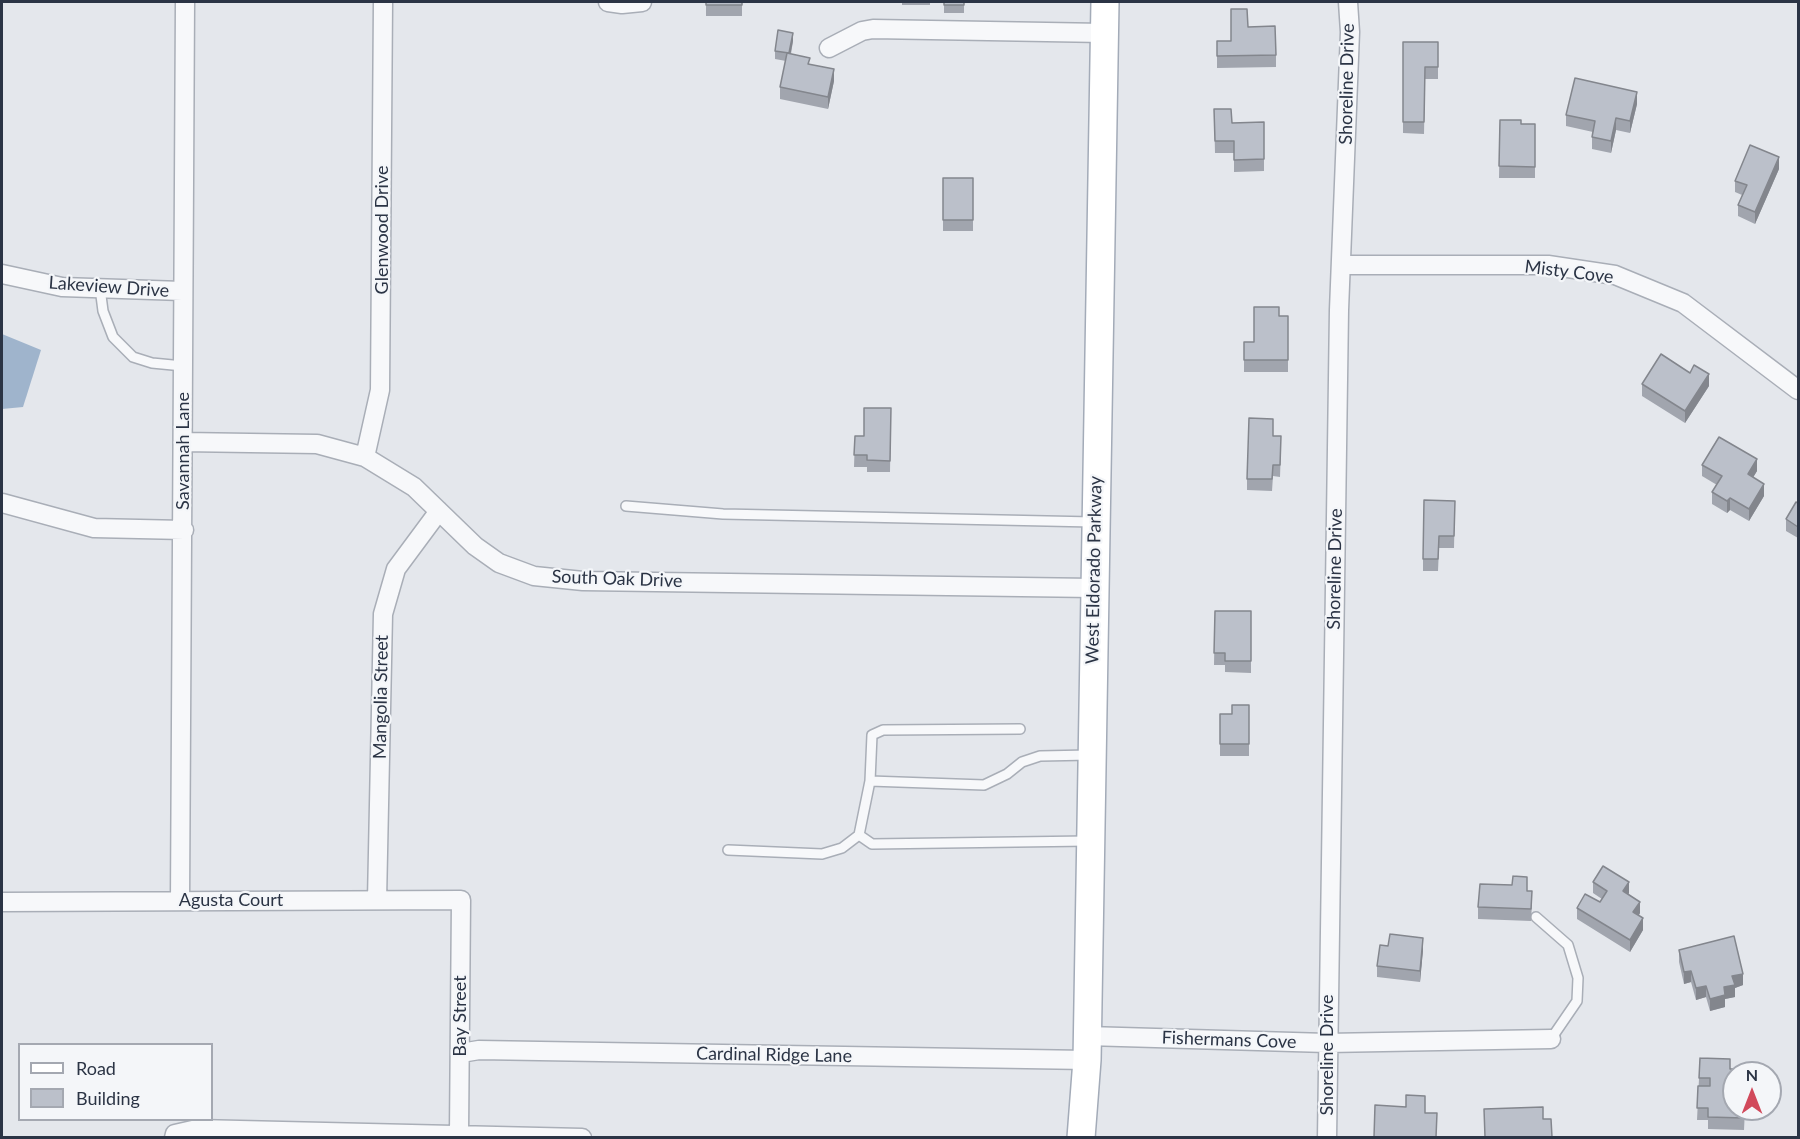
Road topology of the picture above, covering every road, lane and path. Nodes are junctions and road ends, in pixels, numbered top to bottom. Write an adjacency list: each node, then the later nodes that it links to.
1 (185, 2): 12 (street, Savannah Lane)
2 (383, 2): 16 (street, Glenwood Drive)
3 (608, 2): 4 (street)
4 (642, 2)
5 (1105, 2): 7 (main road, West Eldorado Parkway)
6 (1348, 2): 9 (street, Shoreline Drive)
7 (1104, 33): 8 (street); 20 (main road, West Eldorado Parkway)
8 (829, 48)
9 (1341, 265): 14 (street, Misty Cove); 35 (street, Shoreline Drive)
10 (2, 274): 11 (street, Lakeview Drive)
11 (100, 288): 12 (street, Lakeview Drive); 13 (lane)
12 (182, 291): 13 (street, Savannah Lane)
13 (183, 366): 15 (street, Savannah Lane)
14 (1798, 390)
15 (183, 442): 16 (street, South Oak Drive); 21 (street, Savannah Lane)
16 (364, 457): 19 (street, South Oak Drive)
17 (2, 503): 21 (street)
18 (626, 506): 20 (lane)
19 (439, 511): 22 (street, South Oak Drive); 30 (street, Mangolia Street)
20 (1095, 522): 22 (main road, West Eldorado Parkway)
21 (183, 530): 29 (street, Savannah Lane)
22 (1094, 588): 24 (main road, West Eldorado Parkway)
23 (1020, 729): 25 (lane)
24 (1090, 755): 25 (lane); 27 (main road, West Eldorado Parkway)
25 (870, 781): 26 (lane)
26 (859, 835): 27 (lane); 28 (lane)
27 (1089, 841): 36 (main road, West Eldorado Parkway)
28 (728, 850)
29 (180, 900): 30 (street, Agusta Court); 32 (street, Agusta Court)
30 (376, 900): 31 (street, Agusta Court)
31 (461, 900): 37 (street, Bay Street)
32 (2, 902)
33 (1536, 917): 34 (lane)
34 (1551, 1039): 35 (street, Fishermans Cove)
35 (1327, 1042): 36 (street, Fishermans Cove); 43 (street, Shoreline Drive)
36 (1087, 1048): 37 (street, Cardinal Ridge Lane); 42 (main road, West Eldorado Parkway)
37 (460, 1053): 38 (street, Bay Street)
38 (459, 1133): 39 (street); 41 (street)
39 (368, 1135): 40 (street)
40 (174, 1136)
41 (582, 1137)
42 (1081, 1137)
43 (1327, 1137)

